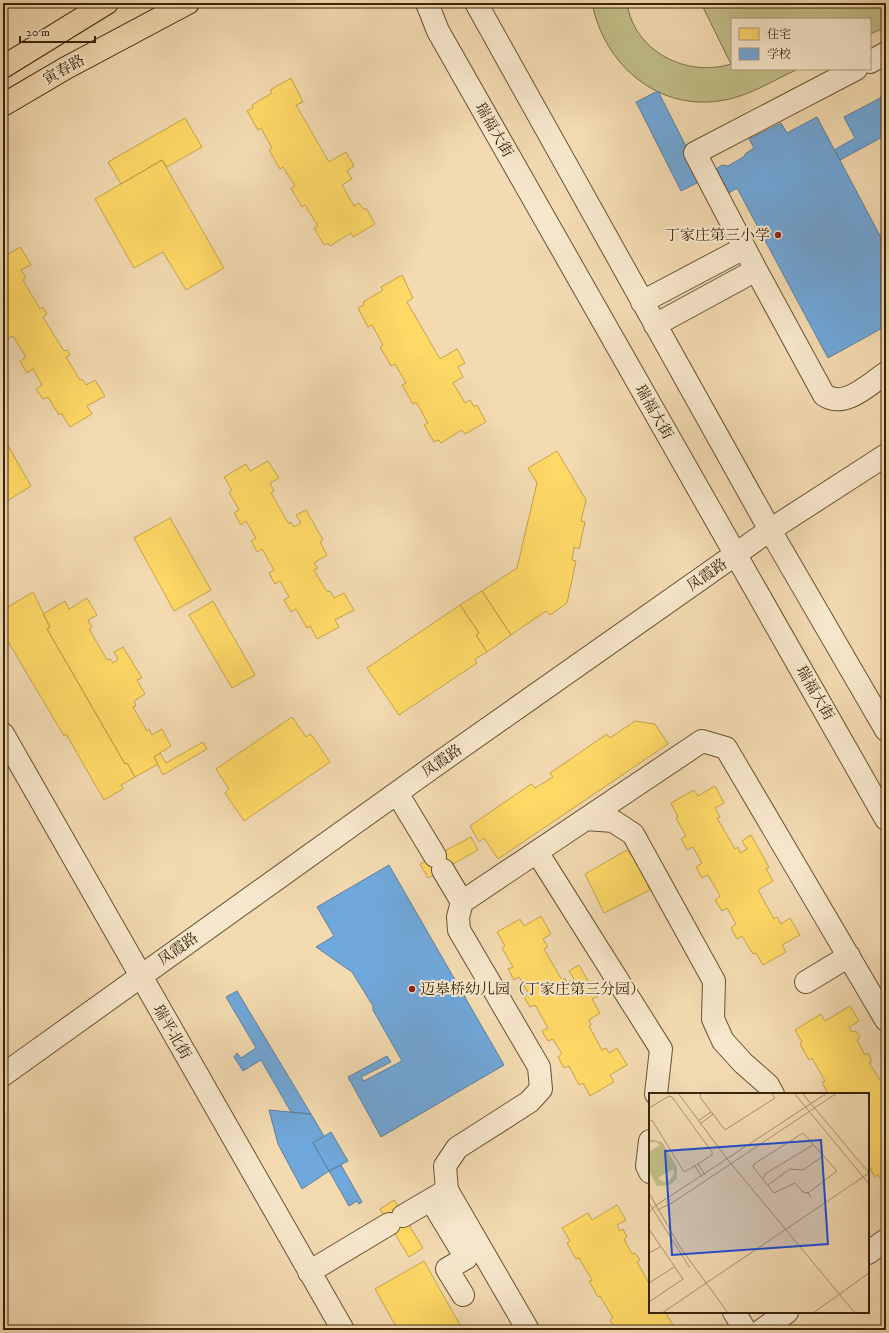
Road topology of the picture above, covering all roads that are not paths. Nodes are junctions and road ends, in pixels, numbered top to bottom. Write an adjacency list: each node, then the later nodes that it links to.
1 (107, 3): 7 (main road)
2 (188, 3): 9 (main road, 寅春路)
3 (427, 3): 18 (street, 瑞福大街)
4 (476, 3): 13 (street)
5 (886, 53): 6 (street)
6 (871, 61)
7 (3, 67)
8 (854, 70): 11 (street)
9 (3, 105)
10 (696, 188): 11 (street)
11 (738, 251): 12 (street); 13 (street)
12 (756, 270): 14 (street); 15 (street)
13 (642, 302): 14 (street)
14 (655, 325): 17 (street)
15 (886, 373)
16 (886, 455): 17 (street, 凤霞路)
17 (770, 530): 18 (street, 凤霞路); 19 (street)
18 (736, 554): 21 (street, 凤霞路); 23 (street, 瑞福大街)
19 (886, 730)
20 (3, 734): 27 (street, 瑞平北街)
21 (397, 793): 25 (street); 27 (street, 凤霞路)
22 (586, 819): 24 (street); 26 (street); 32 (street)
23 (886, 819)
24 (537, 852): 25 (street); 31 (street)
25 (462, 902): 35 (street)
26 (849, 956): 28 (street); 29 (street)
27 (140, 976): 30 (street, 凤霞路); 38 (street, 瑞平北街)
28 (806, 982)
29 (886, 1020)
30 (3, 1074)
31 (656, 1093)
32 (772, 1093)
33 (649, 1147): 34 (street)
34 (649, 1170)
35 (439, 1195): 38 (street); 39 (street); 43 (street)
36 (886, 1240): 37 (street)
37 (869, 1252)
38 (309, 1272): 42 (street, 瑞平北街)
39 (463, 1295)
40 (735, 1313): 44 (street)
41 (786, 1313): 45 (street)
42 (343, 1330)
43 (528, 1330)
44 (745, 1330)
45 (762, 1330)

